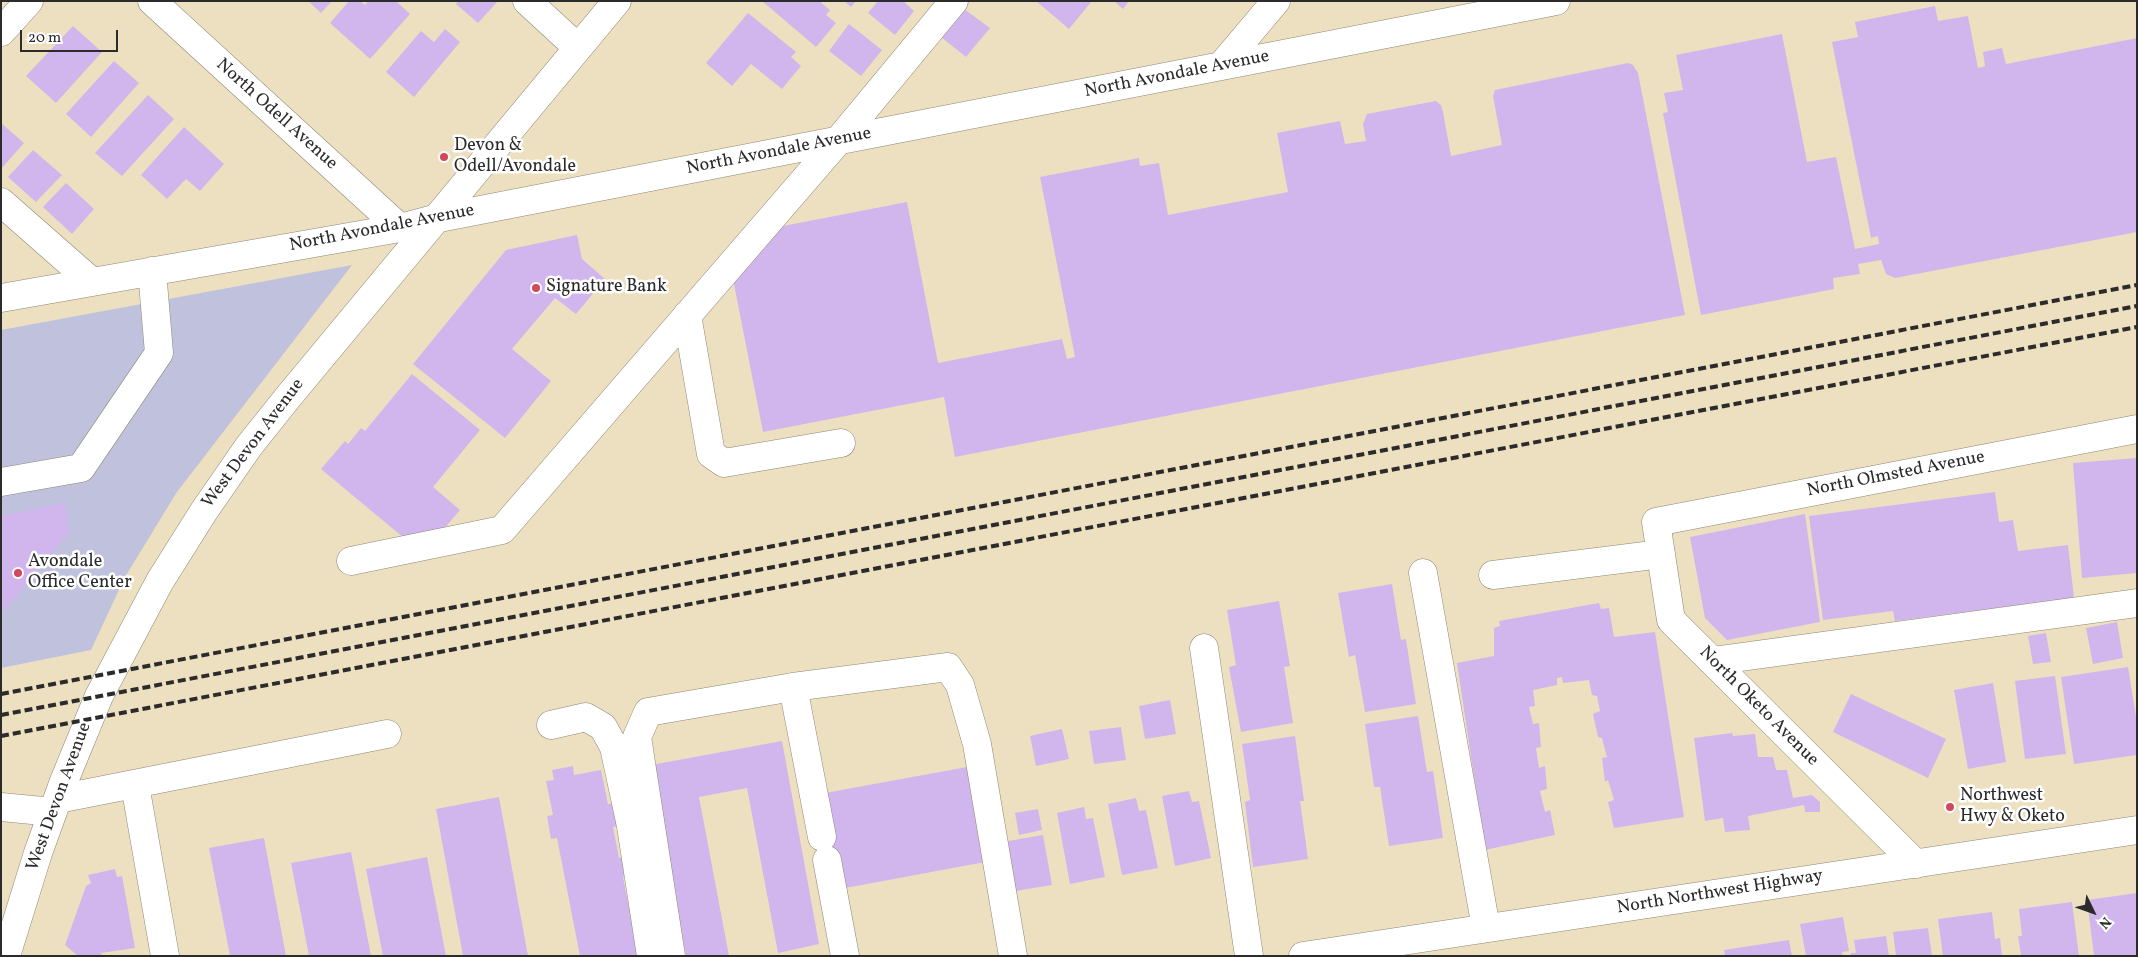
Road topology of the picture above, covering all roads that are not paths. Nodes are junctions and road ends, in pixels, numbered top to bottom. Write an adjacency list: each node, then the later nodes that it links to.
1 (29, 1): 9 (street)
2 (152, 1): 15 (street, North Odell Avenue)
3 (527, 1): 10 (street)
4 (617, 1): 10 (street, West Devon Avenue)
5 (954, 1): 12 (street)
6 (1276, 1): 11 (street)
7 (1556, 1): 8 (street, North Avondale Avenue)
8 (1519, 5): 11 (street, North Avondale Avenue)
9 (1, 32)
10 (578, 48): 14 (street, West Devon Avenue)
11 (1222, 66): 12 (street, North Avondale Avenue)
12 (838, 141): 14 (street, North Avondale Avenue); 19 (street)
13 (1, 202): 17 (street)
14 (434, 219): 15 (street, North Avondale Avenue); 35 (street, West Devon Avenue)
15 (400, 228): 16 (street, North Avondale Avenue)
16 (152, 271): 17 (street, North Avondale Avenue); 22 (street)
17 (92, 282): 18 (street, North Avondale Avenue)
18 (1, 298)
19 (687, 315): 21 (street); 25 (street)
20 (2137, 429): 23 (street, North Olmsted Avenue)
21 (842, 443)
22 (1, 482)
23 (1656, 522): 24 (street, North Oketo Avenue)
24 (1661, 554): 27 (street); 30 (street, North Oketo Avenue)
25 (351, 560)
26 (1423, 573): 39 (street)
27 (1493, 575)
28 (2137, 602): 30 (street)
29 (1204, 648): 46 (street)
30 (1712, 661): 38 (street, North Oketo Avenue)
31 (794, 687): 43 (street); 44 (street); 45 (street)
32 (551, 725): 42 (street)
33 (387, 734): 34 (street)
34 (135, 785): 35 (street); 41 (street)
35 (55, 805): 36 (street); 40 (street, West Devon Avenue)
36 (1, 807)
37 (2137, 830): 38 (street, North Northwest Highway)
38 (1916, 864): 39 (street, North Northwest Highway)
39 (1486, 928): 47 (street, North Northwest Highway)
40 (6, 956)
41 (165, 956)
42 (652, 956)
43 (671, 956)
44 (845, 956)
45 (1014, 956)
46 (1249, 956)
47 (1303, 956)

